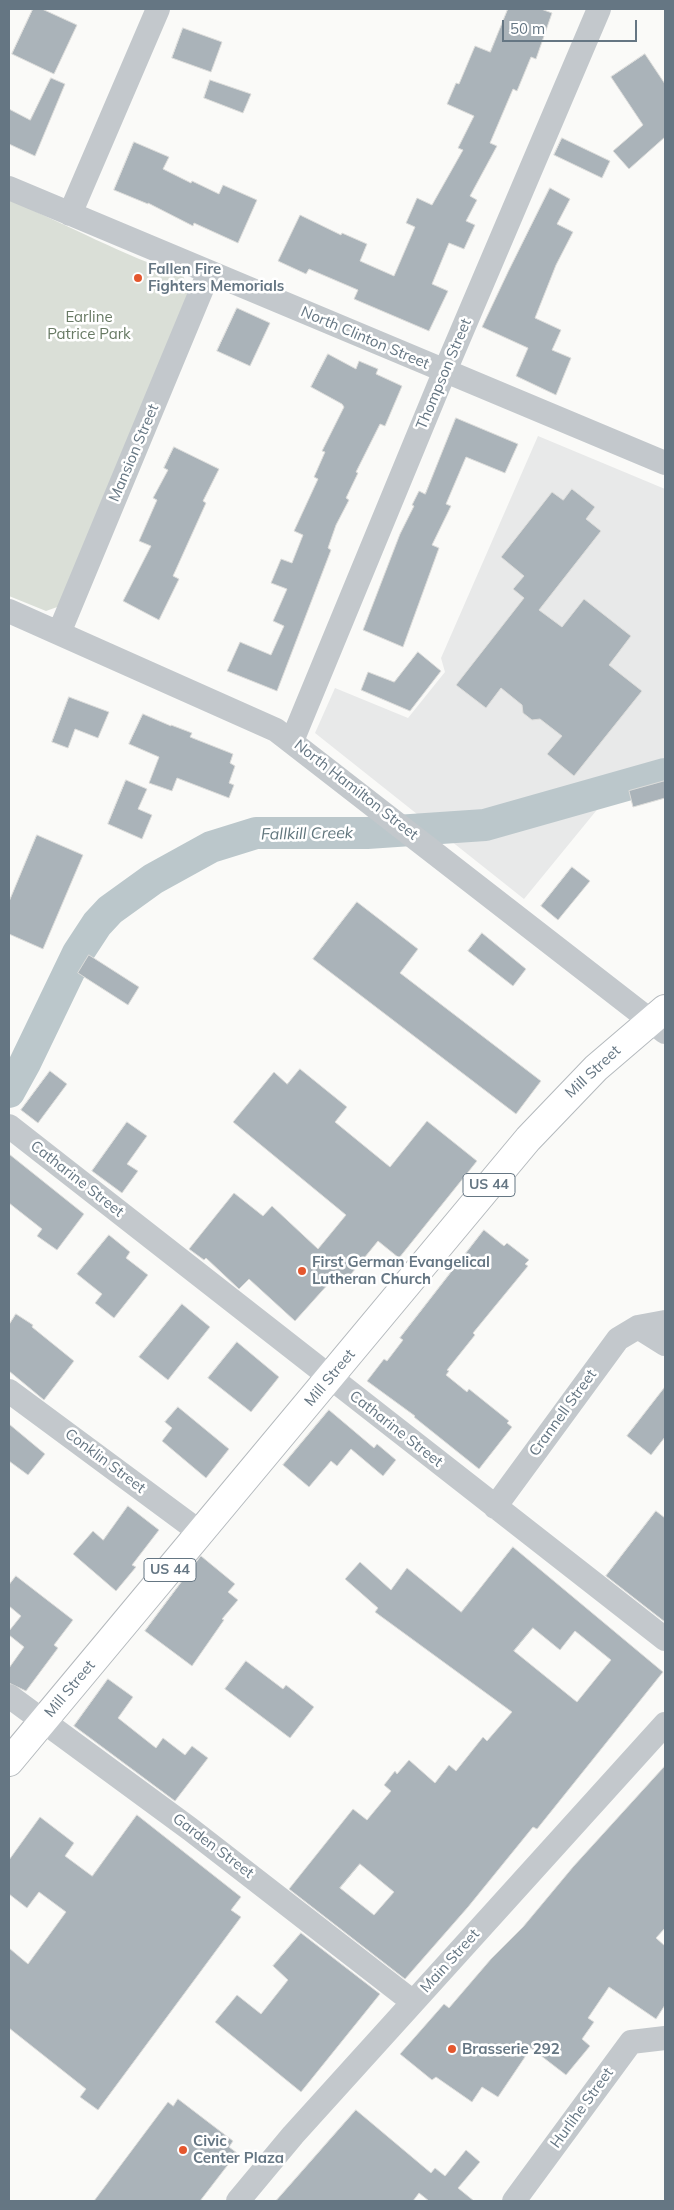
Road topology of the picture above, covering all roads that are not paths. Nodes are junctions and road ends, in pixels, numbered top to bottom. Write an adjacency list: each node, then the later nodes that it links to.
1 (158, 9): 4 (street)
2 (598, 9): 6 (street, Thompson Street)
3 (9, 188): 4 (street, North Clinton Street)
4 (70, 214): 5 (street, North Clinton Street)
5 (209, 272): 6 (street, North Clinton Street); 9 (street, Mansion Street)
6 (445, 371): 7 (street, North Clinton Street); 10 (street, Thompson Street)
7 (665, 463)
8 (9, 611): 9 (street, North Hamilton Street)
9 (59, 633): 10 (street, North Hamilton Street)
10 (292, 741): 11 (street, North Hamilton Street)
11 (660, 1021): 16 (highway, Mill Street / US 44)
12 (9, 1126): 16 (street, Catharine Street)
13 (665, 1322): 14 (street, Crannell Street)
14 (638, 1327): 15 (street); 18 (street, Crannell Street)
15 (665, 1344)
16 (330, 1378): 18 (street, Catharine Street); 19 (highway, Mill Street / US 44)
17 (9, 1391): 19 (street, Conklin Street)
18 (495, 1507): 20 (street, Catharine Street)
19 (201, 1533): 22 (highway, Mill Street / US 44)
20 (665, 1639)
21 (9, 1696): 22 (street, Garden Street)
22 (44, 1721): 24 (highway, Mill Street / US 44); 25 (street, Garden Street)
23 (665, 1724): 25 (street, Main Street)
24 (9, 1762)
25 (413, 2002): 27 (street, Main Street)
26 (665, 2038): 28 (street, Hurlihe Street)
27 (238, 2201)
28 (514, 2201)

